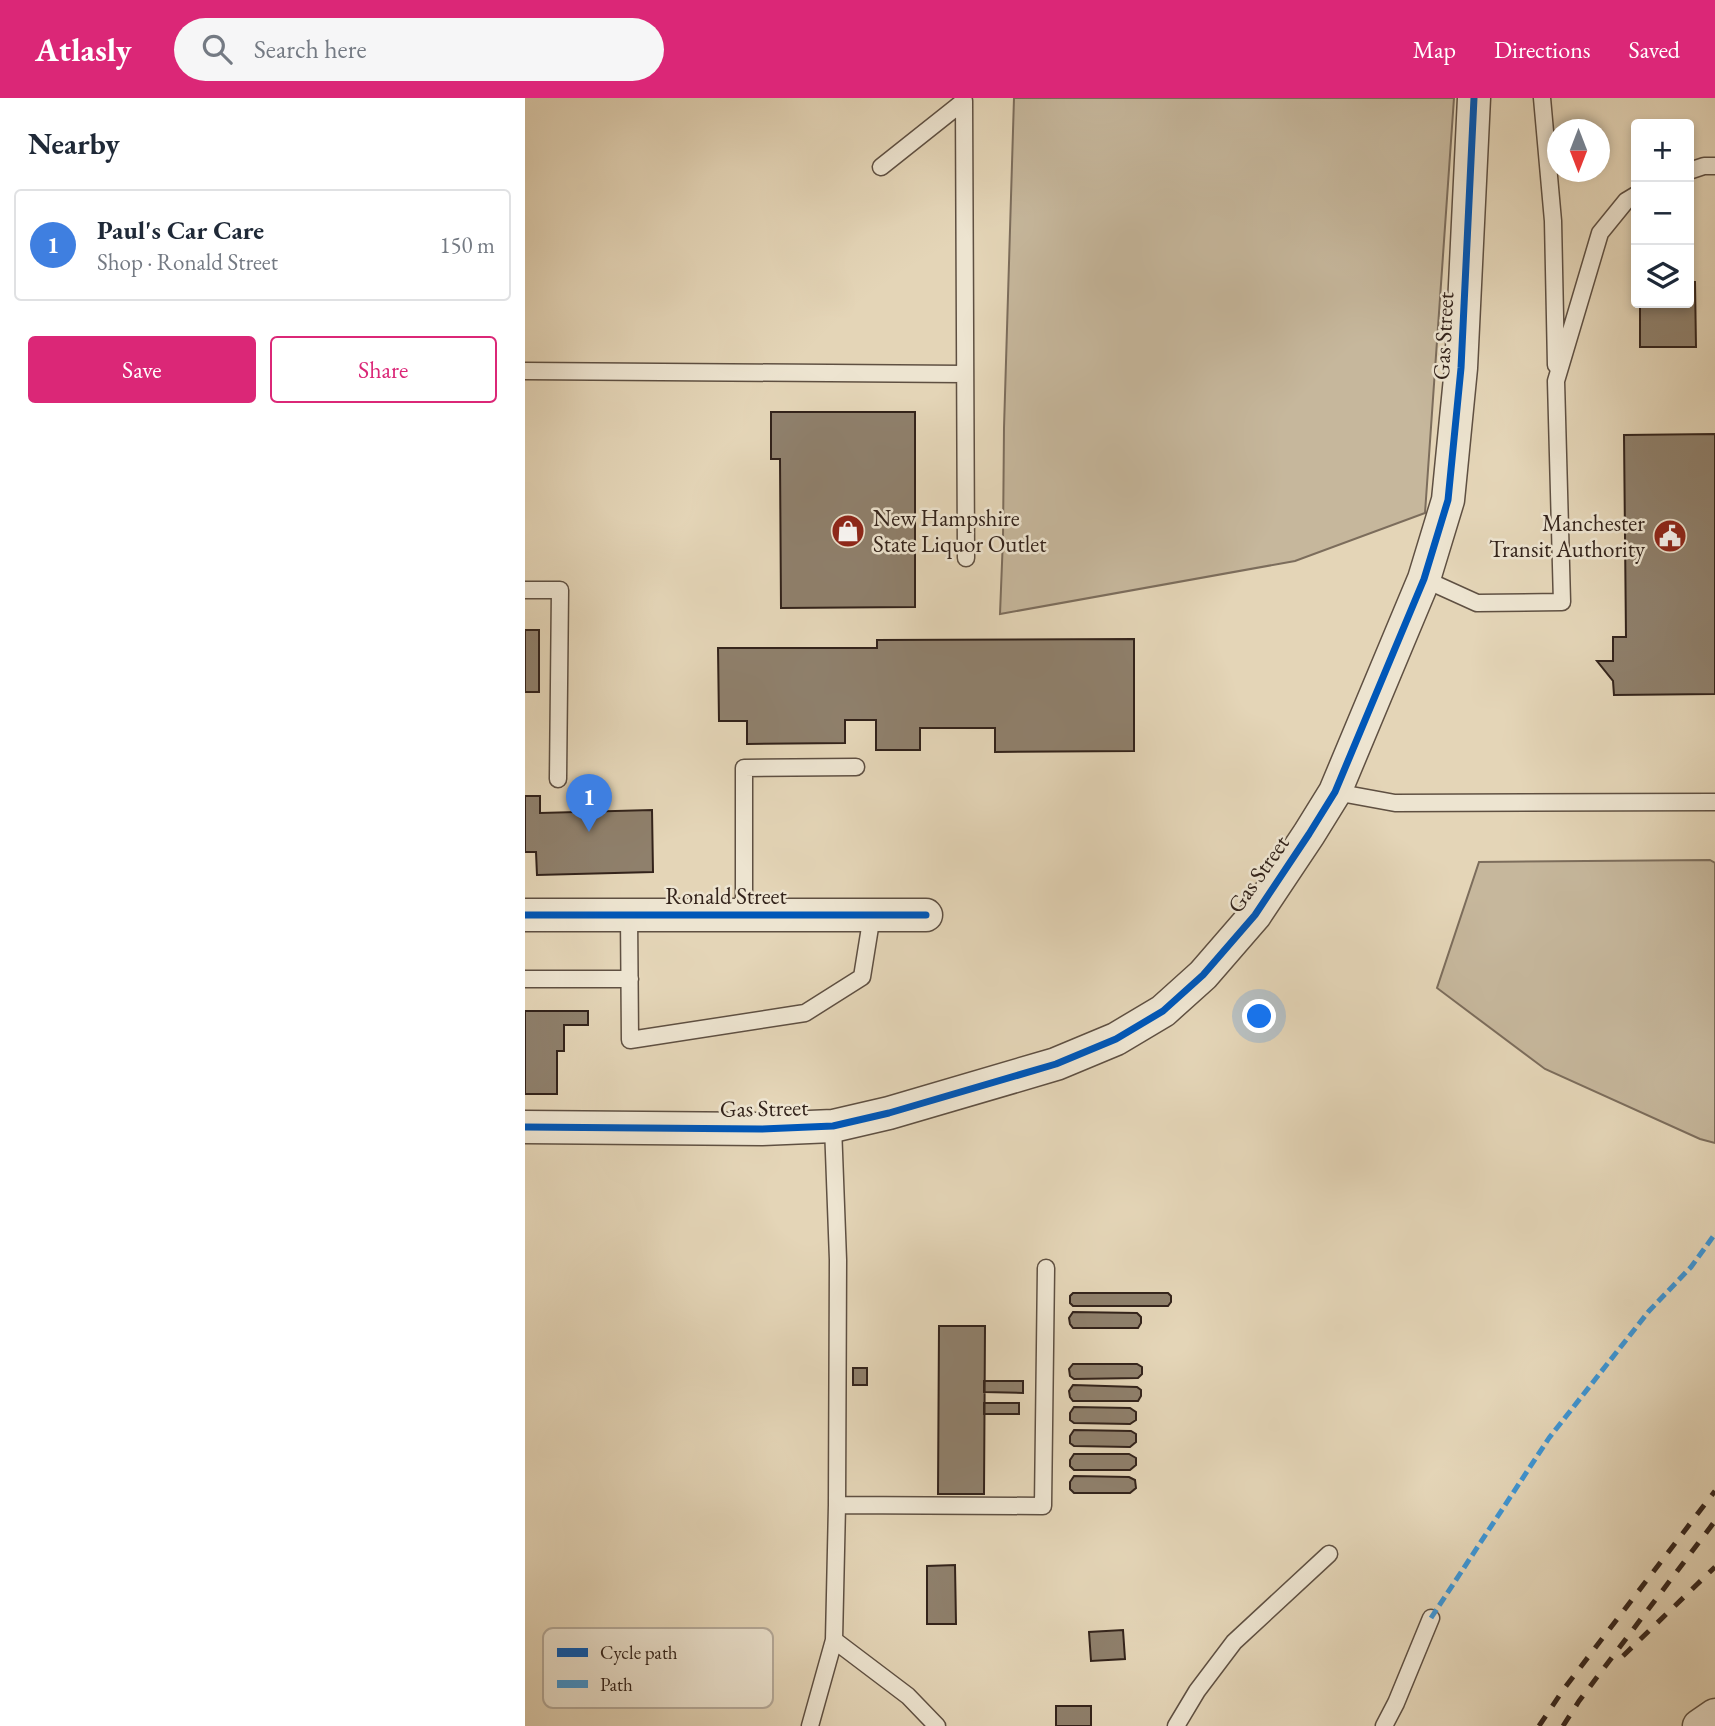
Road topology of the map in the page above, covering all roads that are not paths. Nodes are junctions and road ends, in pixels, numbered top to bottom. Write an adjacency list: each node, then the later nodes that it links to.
1 (1474, 98): 11 (street, Gas Street)
2 (1542, 98): 9 (lane)
3 (1715, 166): 5 (lane)
4 (881, 167): 8 (lane)
5 (1694, 169)
6 (1631, 198): 9 (lane)
7 (525, 371): 8 (lane)
8 (964, 374): 10 (lane)
9 (1556, 382): 11 (lane)
10 (966, 558)
11 (1424, 579): 15 (street, Gas Street)
12 (525, 590): 14 (lane)
13 (856, 767): 19 (lane)
14 (558, 779)
15 (1335, 792): 16 (lane); 24 (street, Gas Street)
16 (1715, 802)
17 (525, 915): 18 (street, Ronald Street)
18 (629, 915): 19 (street, Ronald Street); 23 (lane)
19 (744, 915): 20 (street, Ronald Street)
20 (872, 915): 21 (street, Ronald Street); 23 (lane)
21 (926, 915)
22 (525, 979): 23 (lane)
23 (630, 979)
24 (833, 1126): 25 (street, Gas Street); 27 (lane)
25 (525, 1127)
26 (1047, 1268): 27 (lane)
27 (837, 1504): 30 (lane)
28 (1329, 1554): 34 (lane)
29 (1431, 1618): 35 (lane)
30 (835, 1640): 32 (lane); 33 (lane)
31 (1715, 1715): 36 (street)
32 (810, 1726)
33 (937, 1726)
34 (1176, 1726)
35 (1384, 1726)
36 (1699, 1726)

